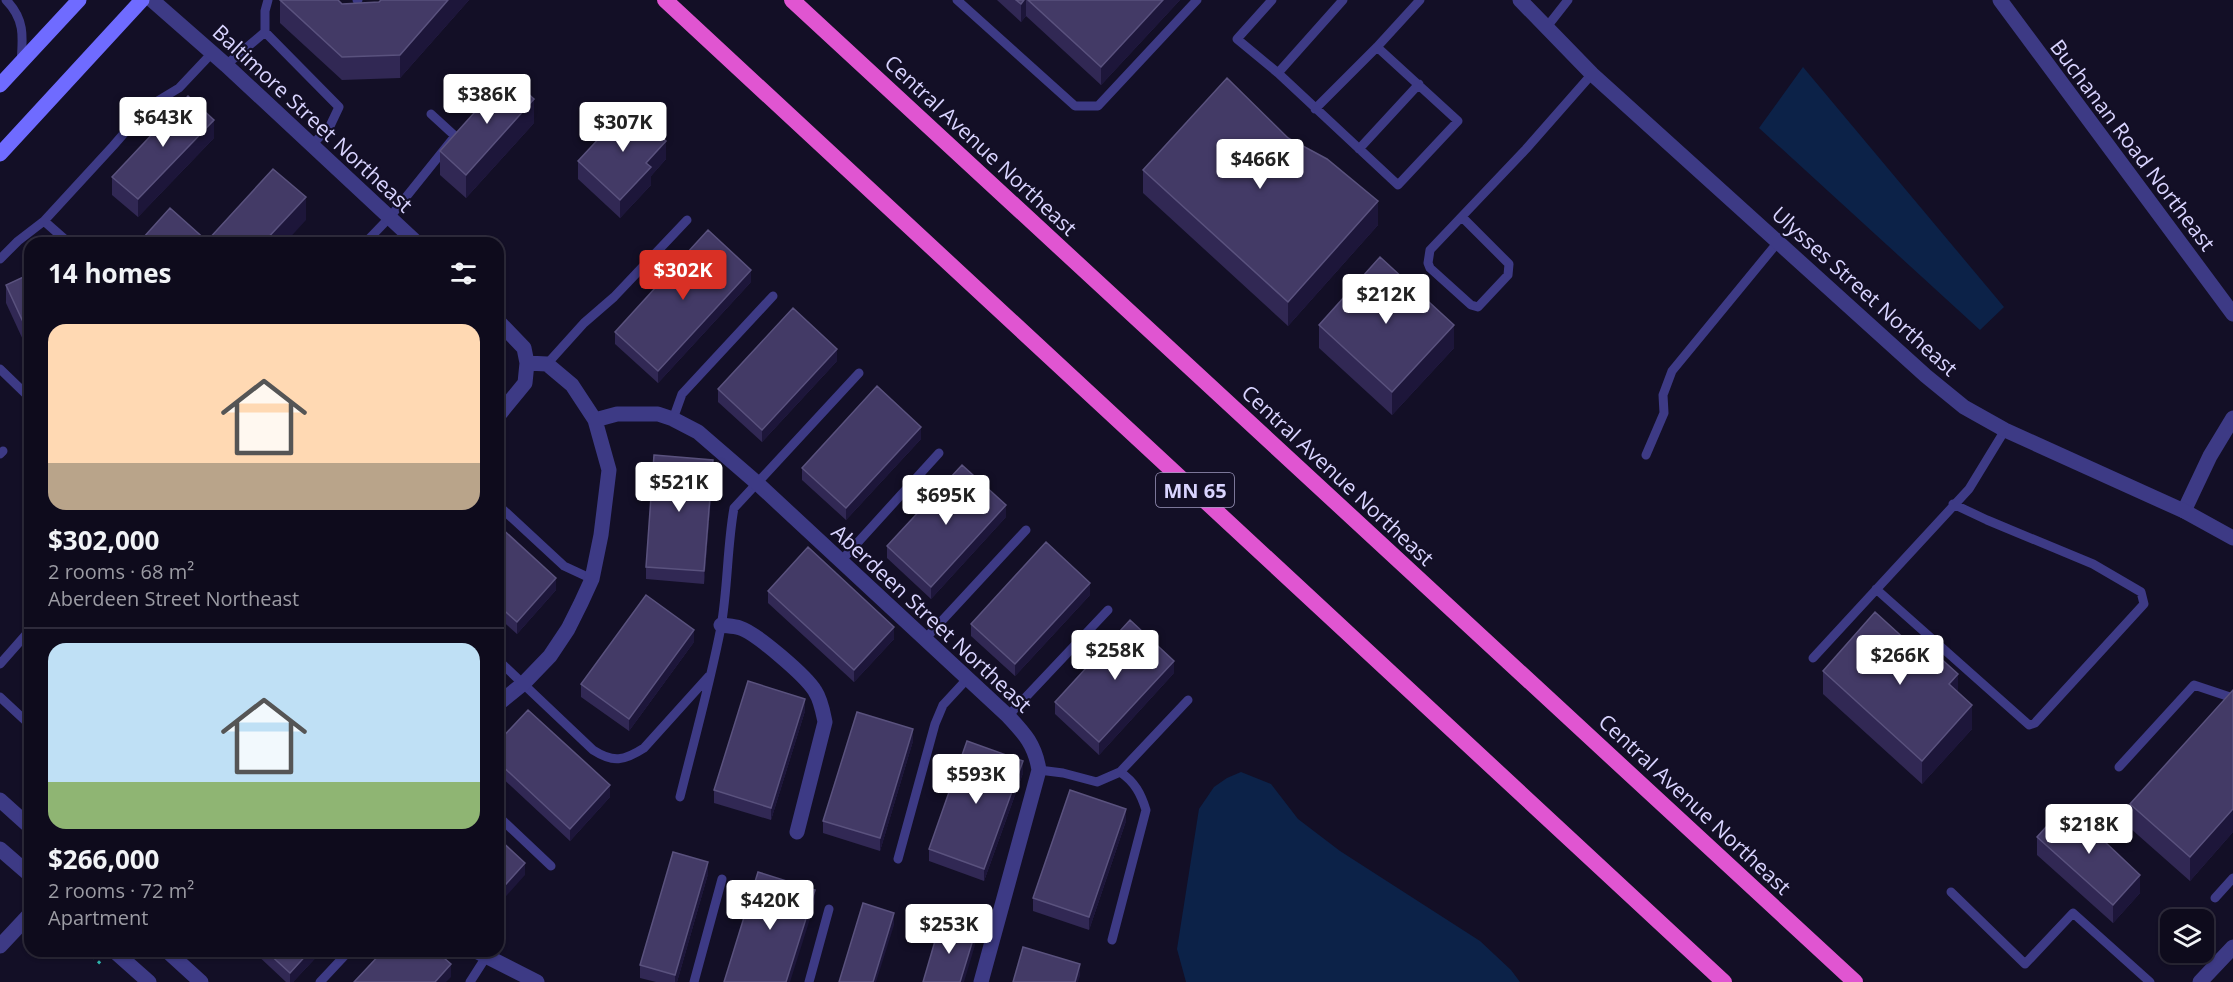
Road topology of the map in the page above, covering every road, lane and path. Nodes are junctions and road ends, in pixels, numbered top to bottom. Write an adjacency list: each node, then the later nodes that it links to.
1 (6, 0): 20 (lane)
2 (79, 0): 20 (main road)
3 (142, 0): 30 (main road)
4 (152, 0): 19 (street, Baltimore Street Northeast)
5 (268, 0): 17 (lane)
6 (665, 0): 114 (highway, MN 65)
7 (792, 0): 115 (highway, Central Avenue Northeast)
8 (957, 0): 9 (lane)
9 (1197, 0)
10 (1272, 0): 22 (lane)
11 (1344, 0): 22 (lane)
12 (1520, 0): 16 (street, Ulysses Street Northeast)
13 (1568, 0): 16 (lane)
14 (2000, 0): 41 (street, Buchanan Road Northeast)
15 (1417, 1): 18 (lane)
16 (1546, 28): 23 (street, Ulysses Street Northeast)
17 (265, 32): 21 (lane); 28 (lane)
18 (1377, 47): 24 (lane); 26 (lane)
19 (213, 53): 21 (street, Baltimore Street Northeast); 34 (lane)
20 (21, 62): 25 (main road)
21 (226, 65): 28 (street, Baltimore Street Northeast)
22 (1278, 73): 26 (lane)
23 (1592, 74): 32 (lane); 38 (street, Ulysses Street Northeast)
24 (1419, 84): 29 (lane); 29 (lane)
25 (0, 85)
26 (1315, 109): 29 (lane)
27 (431, 114): 31 (lane)
28 (312, 145): 31 (street, Baltimore Street Northeast)
29 (1359, 149)
30 (0, 154)
31 (390, 217): 36 (lane); 37 (street, Baltimore Street Northeast)
32 (1462, 217): 32 (lane)
33 (687, 220): 44 (lane)
34 (44, 221): 35 (lane); 39 (lane)
35 (62, 237)
36 (371, 237)
37 (411, 237)
38 (1778, 242): 52 (street, Ulysses Street Northeast); 54 (lane)
39 (0, 259)
40 (774, 296): 50 (lane)
41 (2233, 314)
42 (504, 327): 43 (street)
43 (527, 363): 44 (street); 48 (street)
44 (547, 364): 51 (street)
45 (0, 369): 47 (lane)
46 (859, 374): 55 (lane)
47 (24, 392)
48 (504, 409)
49 (2233, 418): 58 (street)
50 (674, 419): 51 (street, Aberdeen Street Northeast); 55 (street, Aberdeen Street Northeast)
51 (595, 420): 62 (street)
52 (2005, 430): 56 (lane); 58 (street, Ulysses Street Northeast)
53 (939, 453): 61 (lane)
54 (1646, 455)
55 (757, 483): 61 (street, Aberdeen Street Northeast); 65 (lane)
56 (1953, 504): 63 (lane); 63 (lane)
57 (504, 511): 62 (lane)
58 (2184, 511): 60 (street, Ulysses Street Northeast)
59 (1026, 530): 67 (lane)
60 (2233, 538)
61 (840, 562): 67 (street, Aberdeen Street Northeast)
62 (592, 579): 73 (street)
63 (1876, 589): 68 (lane)
64 (1108, 610): 78 (lane)
65 (721, 625): 71 (lane); 87 (street)
66 (24, 637): 69 (lane)
67 (925, 639): 72 (street, Aberdeen Street Northeast)
68 (1813, 658)
69 (0, 664)
70 (504, 665): 73 (lane)
71 (711, 674): 73 (lane); 83 (lane)
72 (968, 678): 78 (street, Aberdeen Street Northeast); 89 (lane)
73 (524, 683): 76 (street)
74 (0, 697): 79 (lane)
75 (2233, 698): 80 (lane)
76 (504, 699)
77 (1188, 700): 82 (lane)
78 (1008, 716): 81 (street, Aberdeen Street Northeast)
79 (24, 719)
80 (2119, 767)
81 (1039, 770): 82 (lane); 113 (street)
82 (1120, 772): 98 (lane)
83 (680, 797)
84 (0, 800): 85 (street)
85 (24, 822)
86 (504, 822): 90 (lane)
87 (796, 832)
88 (0, 849): 91 (street)
89 (898, 859)
90 (551, 866)
91 (24, 870)
92 (2233, 878): 95 (lane)
93 (722, 879): 111 (lane)
94 (1951, 892): 116 (lane)
95 (2215, 898)
96 (829, 909): 112 (lane)
97 (24, 920): 99 (street)
98 (1112, 940)
99 (0, 946)
100 (2233, 946): 117 (street)
101 (121, 957): 106 (street)
102 (174, 957): 107 (street)
103 (343, 957): 108 (lane)
104 (480, 957): 109 (lane)
105 (487, 957): 110 (street)
106 (149, 982)
107 (201, 982)
108 (320, 982)
109 (470, 982)
110 (537, 982)
111 (694, 982)
112 (809, 982)
113 (981, 982)
114 (1724, 982)
115 (1855, 982)
116 (2150, 982)
117 (2200, 982)

